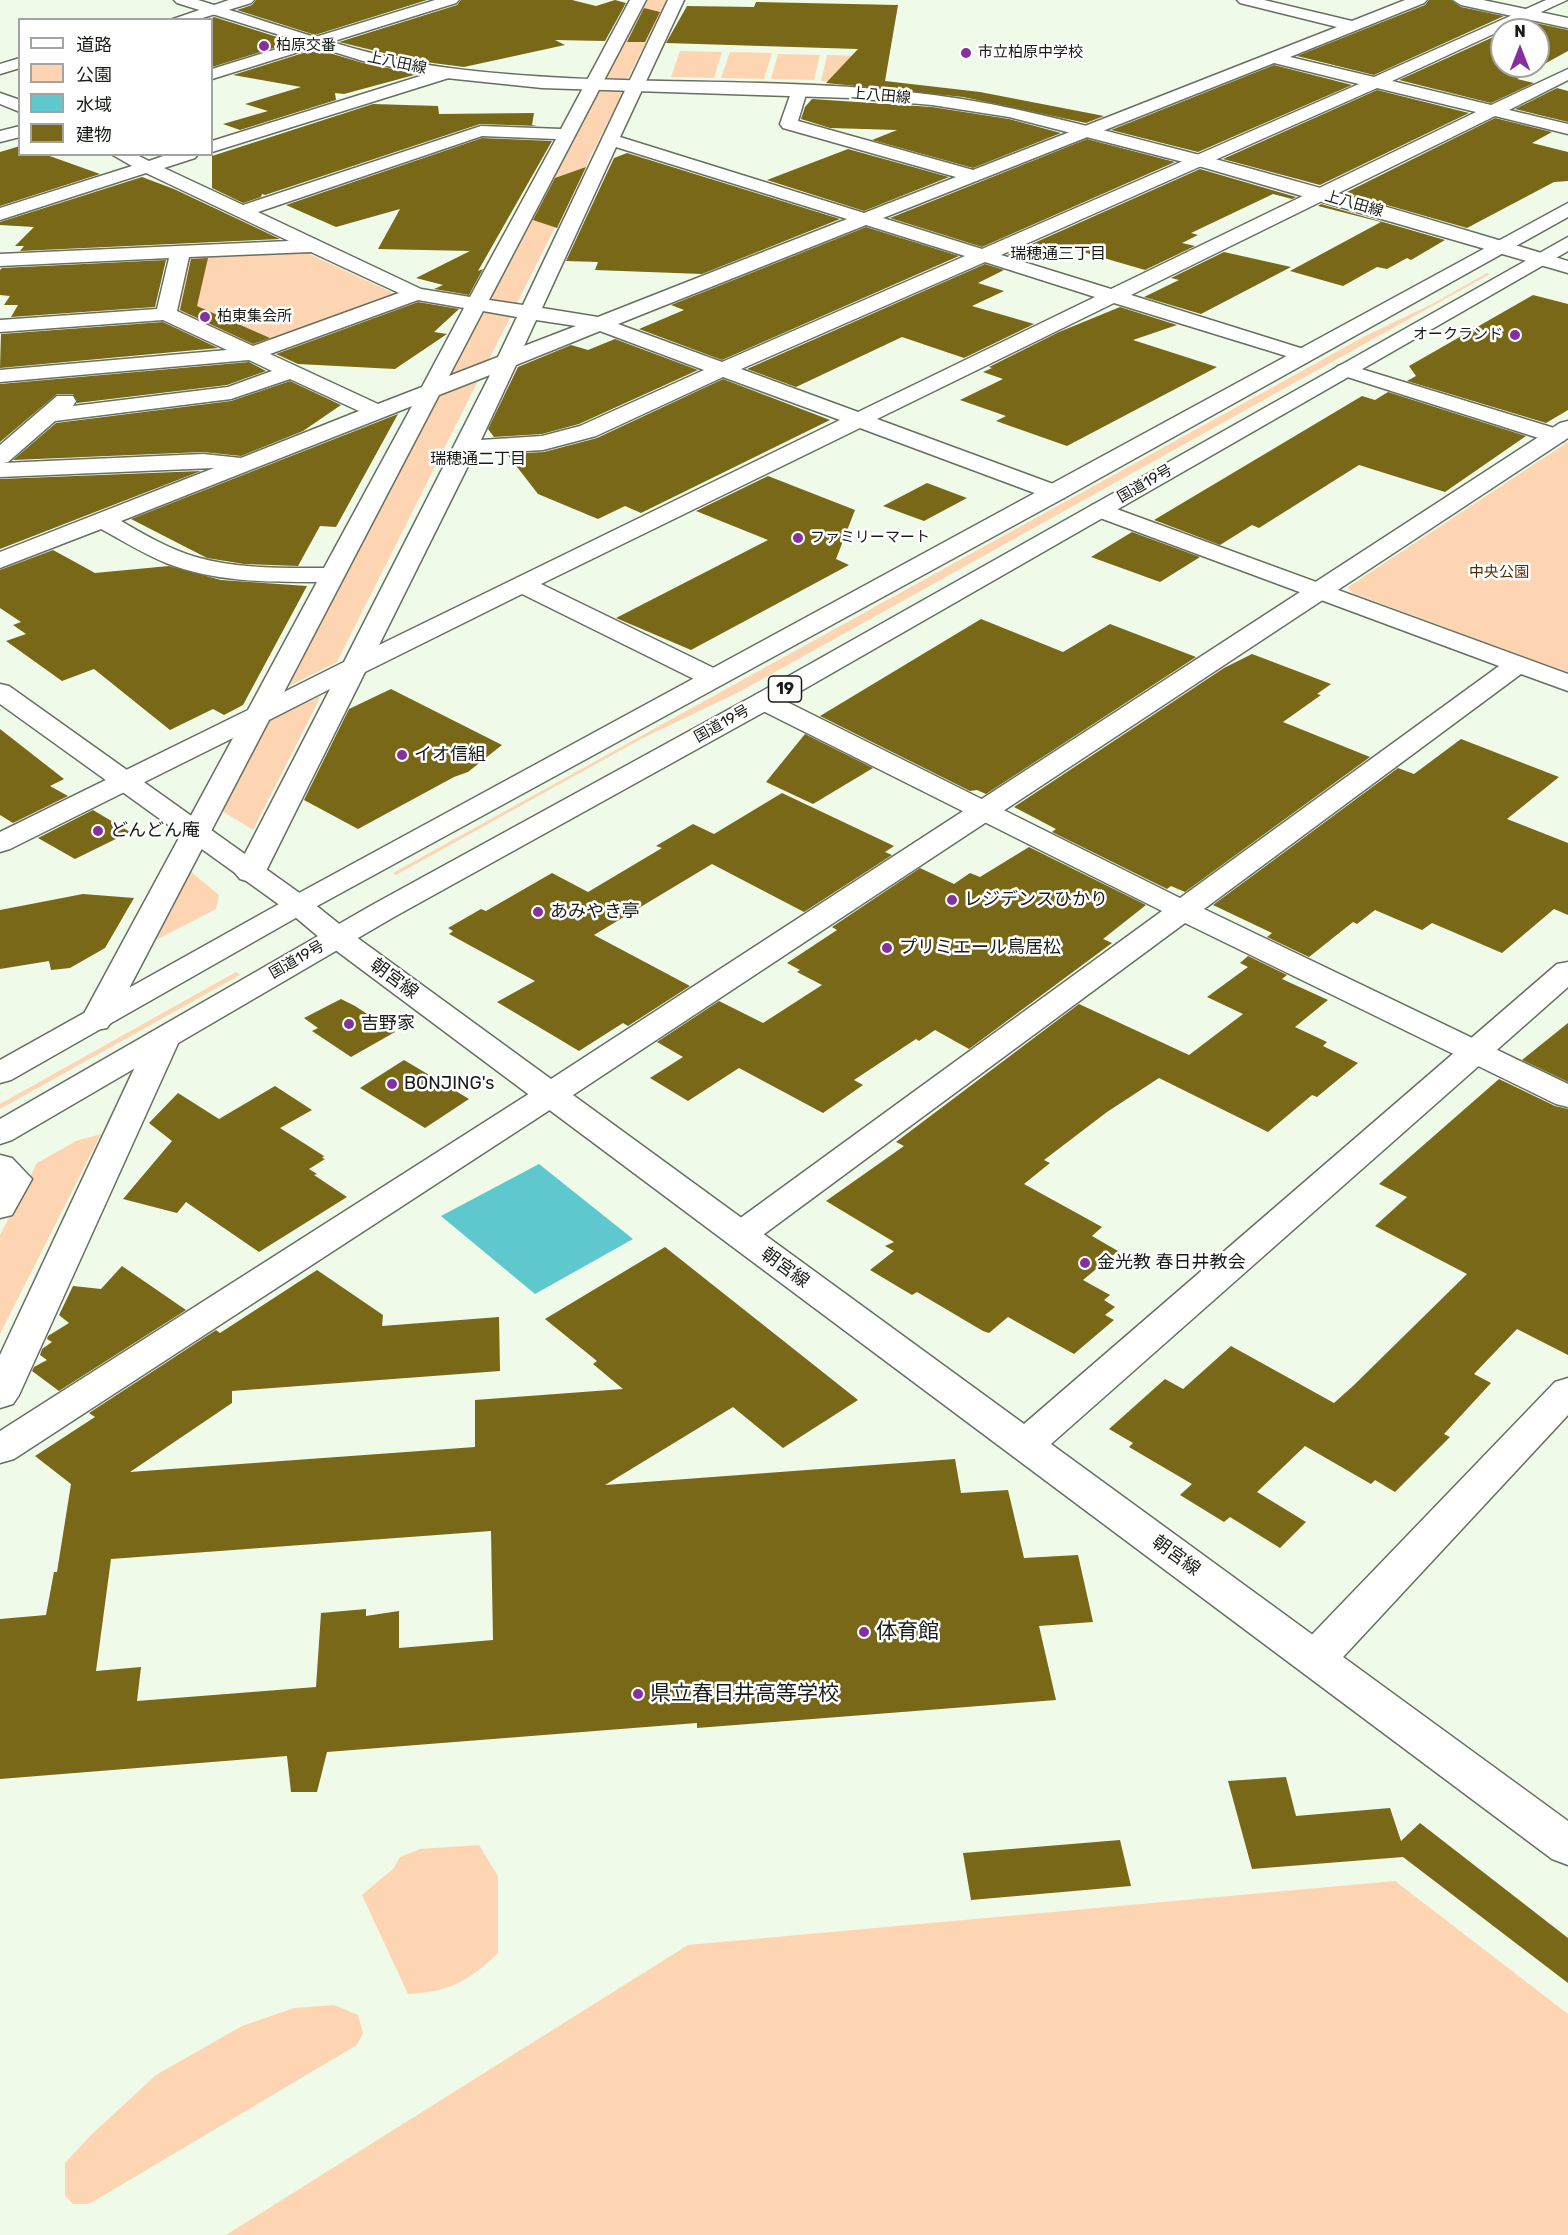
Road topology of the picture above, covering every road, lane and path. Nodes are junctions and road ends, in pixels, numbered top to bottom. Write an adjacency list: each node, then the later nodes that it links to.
1 (182, 0): 10 (main road, 上八田線)
2 (246, 0): 10 (main road)
3 (451, 0): 15 (main road)
4 (638, 0): 23 (main road)
5 (676, 0): 24 (main road)
6 (1245, 0): 14 (main road)
7 (1419, 0): 14 (main road)
8 (1461, 0): 11 (main road)
9 (1559, 0): 11 (main road)
10 (213, 9): 12 (main road); 15 (main road, 上八田線)
11 (1527, 14): 13 (main road); 22 (main road)
12 (184, 18)
13 (1568, 23)
14 (1353, 26): 16 (main road)
15 (317, 42): 19 (main road, 上八田線); 20 (main road)
16 (1274, 58): 22 (main road); 30 (main road)
17 (18, 64): 18 (main road)
18 (0, 69)
19 (446, 73): 23 (main road, 上八田線); 35 (main road)
20 (213, 74)
21 (1568, 74): 28 (main road)
22 (1377, 83): 28 (main road); 38 (main road)
23 (593, 85): 24 (main road, 上八田線); 32 (main road)
24 (634, 86): 25 (main road, 上八田線); 34 (main road)
25 (799, 91): 30 (main road, 上八田線); 40 (main road)
26 (0, 98): 27 (main road)
27 (18, 106)
28 (1493, 110): 29 (main road); 41 (main road)
29 (1568, 129)
30 (1089, 130): 38 (main road, 上八田線); 40 (main road)
31 (18, 132): 33 (main road)
32 (568, 134): 43 (main road); 56 (main road)
33 (0, 137)
34 (611, 140): 45 (main road); 57 (main road)
35 (213, 147)
36 (124, 156): 39 (main road)
37 (183, 156): 39 (main road)
38 (1201, 161): 41 (main road, 上八田線); 50 (main road)
39 (148, 168): 43 (main road); 44 (main road)
40 (974, 176): 45 (main road)
41 (1320, 194): 48 (main road, 上八田線); 55 (main road)
42 (1568, 209): 48 (main road, 国道19号 / 19)
43 (240, 212): 47 (main road)
44 (0, 214)
45 (867, 219): 50 (main road); 59 (main road)
46 (1568, 243): 51 (main road, 国道19号 / 19)
47 (313, 246): 49 (main road); 54 (main road)
48 (1499, 248): 51 (main road, 上八田線); 62 (main road, 国道19号 / 19)
49 (180, 254): 52 (main road); 58 (main road)
50 (981, 256): 55 (main road); 65 (main road)
51 (1539, 259): 53 (main road, 上八田線); 66 (main road, 国道19号 / 19)
52 (0, 260)
53 (1568, 267)
54 (416, 294): 56 (main road); 61 (main road)
55 (1114, 297): 62 (main road); 72 (main road)
56 (478, 304): 57 (main road); 69 (main road)
57 (529, 312): 59 (main road); 63 (main road)
58 (165, 314): 60 (main road); 61 (main road)
59 (600, 324): 63 (main road); 65 (main road)
60 (0, 326)
61 (250, 354): 64 (main road); 67 (main road)
62 (1303, 355): 78 (main road, 国道19号 / 19)
63 (506, 361): 69 (main road); 74 (main road)
64 (105, 367): 68 (main road); 71 (main road)
65 (723, 369): 72 (main road); 74 (main road)
66 (1345, 370): 73 (main road); 79 (main road, 国道19号 / 19)
67 (290, 372): 70 (main road); 71 (main road)
68 (0, 376)
69 (433, 390): 70 (main road); 82 (main road)
70 (376, 411): 76 (main road)
71 (49, 415): 75 (main road)
72 (859, 422): 78 (main road); 83 (main road)
73 (1562, 432): 84 (main road)
74 (466, 448): 86 (main road)
75 (0, 457)
76 (246, 464): 77 (main road); 80 (main road)
77 (0, 470)
78 (1056, 493): 87 (main road, 国道19号 / 19)
79 (1100, 510): 84 (main road); 90 (main road, 国道19号 / 19)
80 (103, 521): 81 (main road); 82 (main road)
81 (0, 561)
82 (335, 575): 91 (main road)
83 (522, 584): 86 (main road); 87 (main road)
84 (1318, 591): 85 (main road); 93 (main road)
85 (1517, 664): 88 (main road); 98 (main road)
86 (353, 669): 91 (main road); 96 (main road)
87 (713, 678): 97 (main road, 国道19号 / 19)
88 (1568, 683)
89 (0, 692): 92 (main road, 朝宮線)
90 (764, 701): 93 (main road); 99 (main road, 国道19号 / 19)
91 (261, 714): 92 (main road); 94 (main road)
92 (127, 782): 94 (main road, 朝宮線); 95 (main road)
93 (983, 810): 98 (main road); 105 (main road)
94 (194, 833): 96 (main road, 朝宮線); 101 (main road)
95 (0, 843)
96 (250, 873): 97 (main road, 朝宮線)
97 (298, 905): 99 (main road, 朝宮線); 101 (main road, 国道19号 / 19)
98 (1182, 910): 103 (main road); 110 (main road)
99 (337, 937): 102 (main road, 国道19号 / 19); 105 (main road, 朝宮線)
100 (1566, 976): 103 (main road)
101 (96, 1021): 104 (main road, 国道19号 / 19)
102 (164, 1039): 107 (main road, 国道19号 / 19); 112 (main road)
103 (1474, 1052): 106 (main road); 113 (main road)
104 (0, 1073)
105 (550, 1095): 110 (main road, 朝宮線); 114 (main road)
106 (1568, 1097)
107 (0, 1132)
108 (0, 1166): 109 (main road)
109 (0, 1206)
110 (740, 1235): 113 (main road, 朝宮線)
111 (1568, 1391): 115 (main road)
112 (0, 1395)
113 (1026, 1445): 115 (main road, 朝宮線)
114 (0, 1449)
115 (1316, 1658): 116 (main road, 朝宮線)
116 (1568, 1846)

